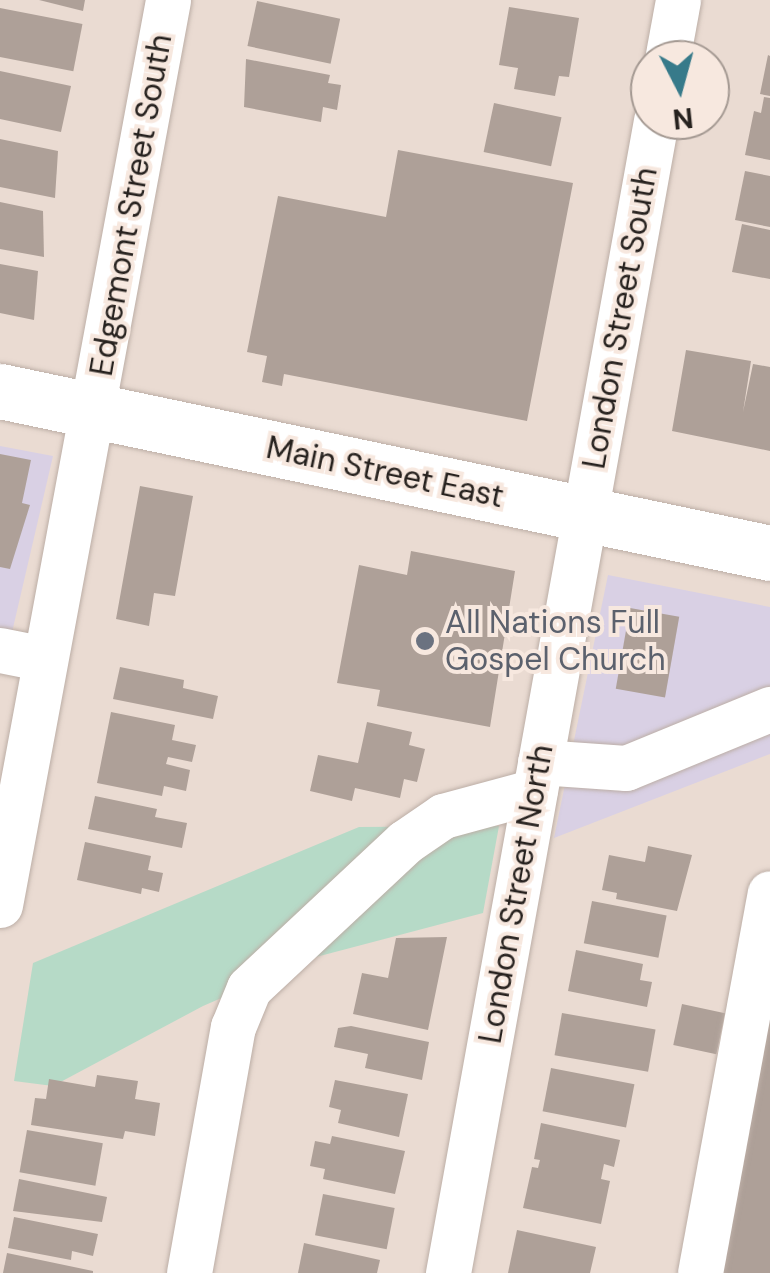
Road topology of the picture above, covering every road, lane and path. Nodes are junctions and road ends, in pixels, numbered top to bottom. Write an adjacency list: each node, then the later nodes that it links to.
1 (168, 0): 6 (street, Edgemont Street South)
2 (678, 0): 3 (street)
3 (671, 40)
4 (652, 140): 7 (street, London Street South)
5 (0, 391): 6 (main road, Main Street East)
6 (94, 409): 7 (main road, Main Street East); 10 (street, Edgemont Street South)
7 (584, 515): 8 (main road, Main Street East); 12 (street, London Street North)
8 (770, 553)
9 (0, 650): 10 (street)
10 (44, 659): 14 (street, Edgemont Street South)
11 (770, 709): 12 (street)
12 (538, 777): 15 (street); 16 (street, London Street North)
13 (770, 894): 17 (street)
14 (0, 906)
15 (190, 1273)
16 (448, 1273)
17 (700, 1273)

